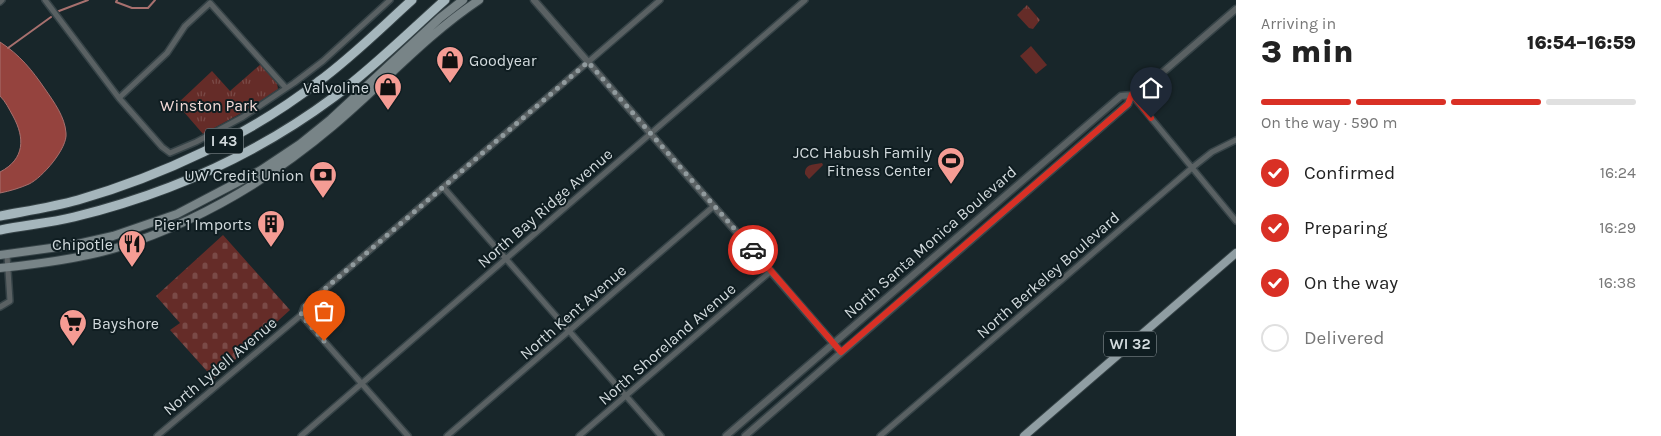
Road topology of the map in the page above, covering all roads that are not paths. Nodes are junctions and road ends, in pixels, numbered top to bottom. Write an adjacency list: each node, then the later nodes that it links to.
1 (44, 0): 14 (street)
2 (390, 0): 12 (street)
3 (412, 0): 20 (highway, I 43)
4 (445, 0): 22 (highway, I 43)
5 (463, 0): 24 (main road)
6 (480, 0): 26 (main road)
7 (534, 0): 11 (street)
8 (660, 0): 11 (street, North Lydell Avenue)
9 (805, 0): 15 (street, North Bay Ridge Avenue)
10 (1236, 9): 13 (street, North Santa Monica Boulevard)
11 (588, 62): 15 (street); 18 (street, North Lydell Avenue)
12 (286, 88): 14 (street); 14 (street)
13 (1132, 94): 17 (street); 31 (street, North Santa Monica Boulevard); 32 (street, North Santa Monica Boulevard)
14 (120, 98)
15 (651, 134): 19 (street); 25 (street, North Bay Ridge Avenue)
16 (1236, 140): 17 (street, North Berkeley Boulevard)
17 (1193, 167): 21 (street); 43 (street, North Berkeley Boulevard)
18 (443, 187): 25 (street); 29 (street, North Lydell Avenue)
19 (714, 206): 27 (street); 30 (street, North Kent Avenue)
20 (0, 216)
21 (1236, 221)
22 (0, 230)
23 (1236, 253): 44 (main road, WI 32)
24 (3, 255): 26 (street)
25 (506, 258): 30 (street); 33 (street, North Bay Ridge Avenue)
26 (4, 267): 28 (street)
27 (771, 271): 31 (street); 34 (street, North Shoreland Avenue)
28 (0, 307)
29 (301, 315): 33 (street); 35 (street, North Lydell Avenue)
30 (569, 331): 34 (street); 38 (street, North Kent Avenue)
31 (834, 343): 32 (street); 41 (street, North Santa Monica Boulevard)
32 (841, 352): 42 (street, North Santa Monica Boulevard)
33 (361, 384): 36 (street, North Bay Ridge Avenue); 37 (street)
34 (626, 396): 39 (street, North Shoreland Avenue); 40 (street)
35 (157, 436)
36 (301, 436)
37 (408, 436)
38 (447, 436)
39 (579, 436)
40 (661, 436)
41 (726, 436)
42 (745, 436)
43 (880, 436)
44 (1024, 436)

